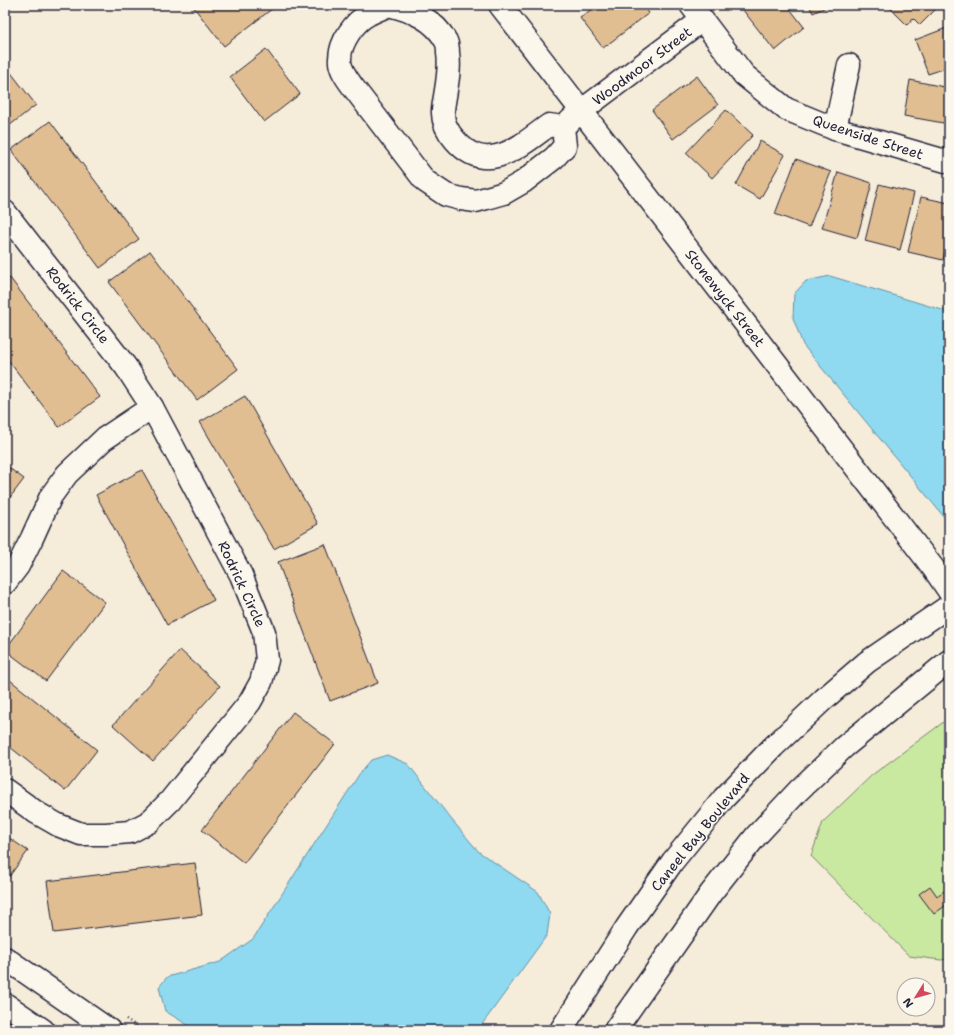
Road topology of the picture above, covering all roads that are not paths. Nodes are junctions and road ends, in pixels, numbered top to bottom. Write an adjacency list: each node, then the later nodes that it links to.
1 (500, 5): 4 (street, Stonewyck Street)
2 (697, 13): 4 (street, Woodmoor Street); 6 (street, Queenside Street)
3 (849, 65): 6 (street)
4 (581, 111): 5 (street, Woodmoor Street); 11 (street, Stonewyck Street)
5 (563, 128): 5 (street)
6 (835, 129): 7 (street, Queenside Street)
7 (949, 162)
8 (6, 215): 9 (street, Rodrick Circle)
9 (152, 407): 10 (street); 14 (street, Rodrick Circle)
10 (5, 583)
11 (949, 591)
12 (949, 606): 19 (street, Caneel Bay Boulevard)
13 (949, 661): 20 (street)
14 (5, 790)
15 (5, 958): 18 (street)
16 (5, 1004): 17 (street)
17 (43, 1030)
18 (109, 1030)
19 (561, 1030)
20 (615, 1030)

